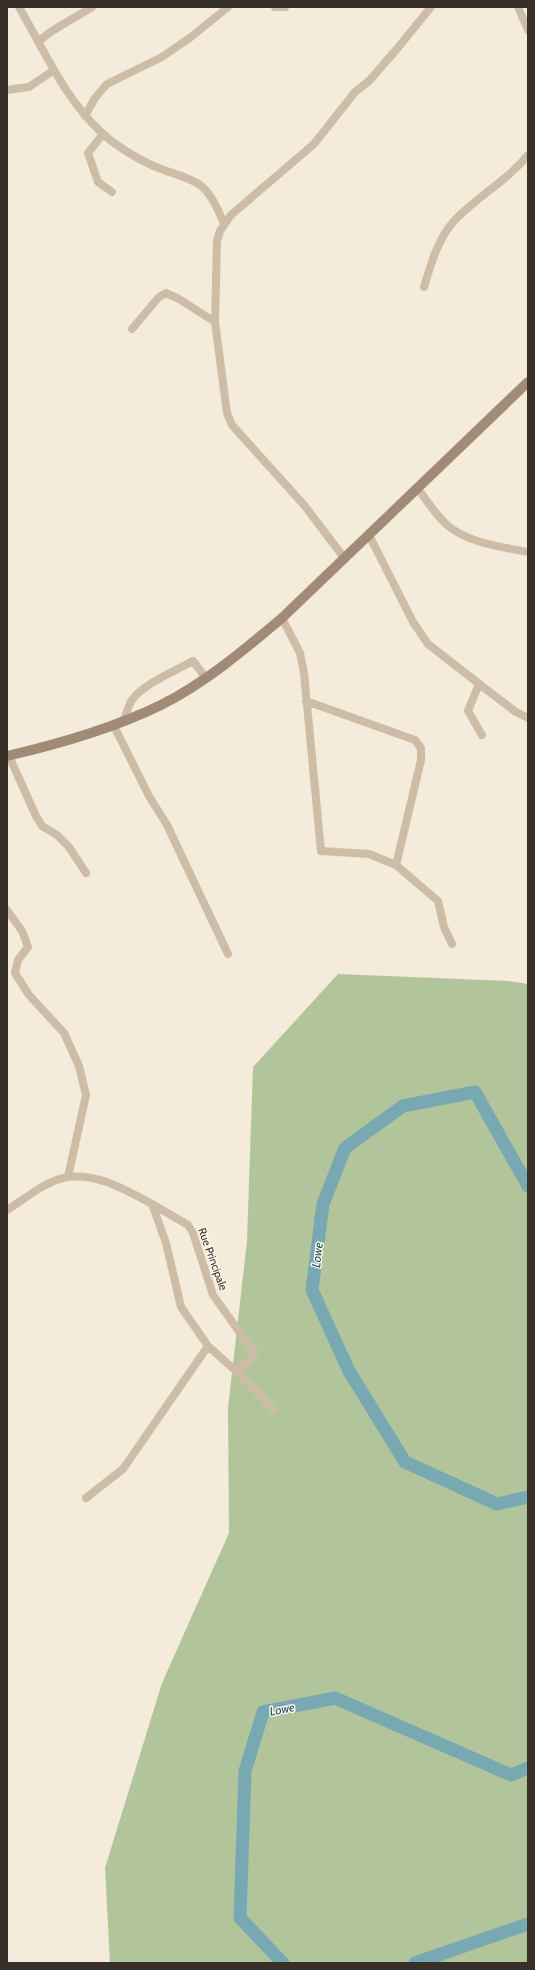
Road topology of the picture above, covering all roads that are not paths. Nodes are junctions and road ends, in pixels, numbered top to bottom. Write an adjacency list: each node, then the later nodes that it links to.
1 (19, 7): 10 (street)
2 (92, 7): 10 (street)
3 (228, 7): 13 (street)
4 (275, 7): 5 (street)
5 (285, 7)
6 (431, 7): 17 (street)
7 (518, 7): 8 (street)
8 (525, 16): 9 (street)
9 (528, 30)
10 (39, 41): 11 (street)
11 (54, 70): 12 (street); 13 (street)
12 (7, 90)
13 (86, 116): 14 (street)
14 (103, 134): 16 (street); 17 (street)
15 (528, 155): 18 (street)
16 (112, 192)
17 (224, 223): 19 (street)
18 (424, 286)
19 (215, 322): 20 (street); 25 (street)
20 (132, 329)
21 (527, 385): 22 (street)
22 (418, 489): 23 (street); 24 (street)
23 (369, 535): 25 (street); 28 (street)
24 (528, 552)
25 (345, 559): 26 (street)
26 (282, 618): 27 (street); 29 (street)
27 (206, 678): 31 (street); 31 (street)
28 (479, 684): 30 (street); 33 (street)
29 (306, 701): 35 (street); 35 (street)
30 (528, 718)
31 (124, 721): 32 (street)
32 (114, 726): 34 (street); 39 (street)
33 (482, 735)
34 (8, 756): 36 (street)
35 (396, 864): 38 (street)
36 (86, 873)
37 (7, 910): 40 (street)
38 (452, 944)
39 (228, 954)
40 (68, 1177): 41 (street); 42 (street)
41 (152, 1204): 43 (street); 44 (street, Rue Principale)
42 (7, 1210)
43 (208, 1346): 44 (street); 46 (street)
44 (237, 1372): 45 (street)
45 (273, 1410)
46 (86, 1498)

